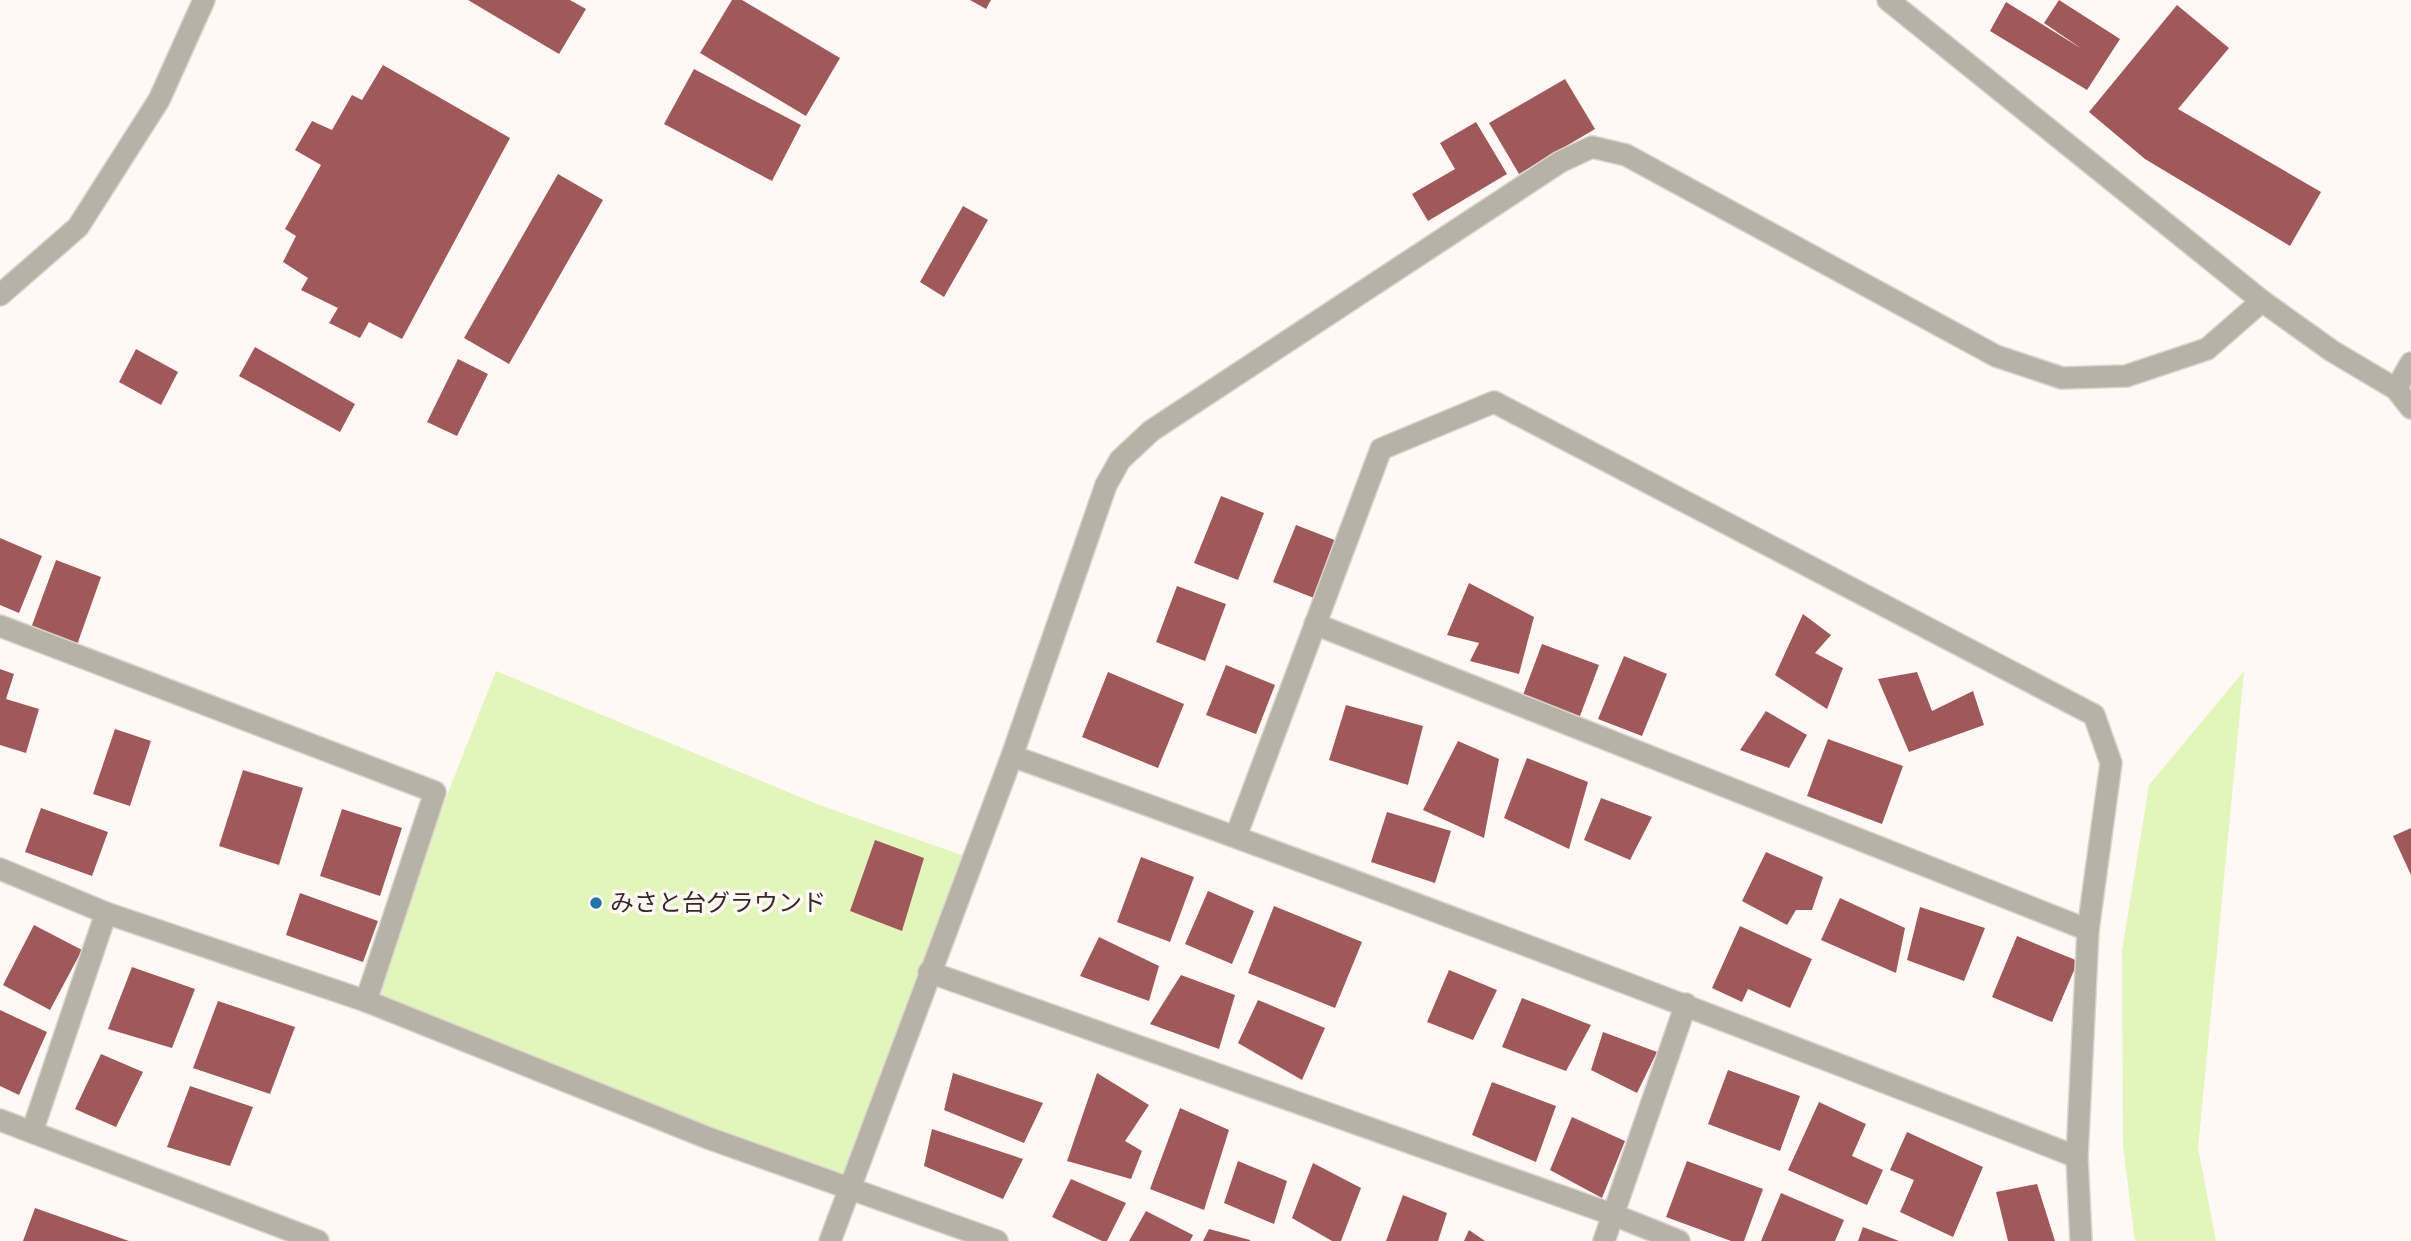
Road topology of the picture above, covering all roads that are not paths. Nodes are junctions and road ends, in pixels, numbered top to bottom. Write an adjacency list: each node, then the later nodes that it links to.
1 (204, 0): 3 (street)
2 (1888, 0): 4 (street)
3 (0, 295)
4 (2262, 301): 6 (street); 10 (street)
5 (2411, 363): 6 (street)
6 (2396, 389): 7 (street)
7 (2411, 408)
8 (1315, 624): 11 (street); 14 (street); 14 (street)
9 (0, 626): 16 (street)
10 (1012, 756): 11 (street); 15 (street)
11 (1236, 836): 17 (street)
12 (0, 869): 13 (street)
13 (106, 912): 16 (street); 19 (street)
14 (2088, 930): 20 (street)
15 (929, 972): 21 (street); 22 (street)
16 (366, 1001): 21 (street)
17 (1686, 1004): 20 (street); 22 (street)
18 (0, 1120): 19 (street)
19 (32, 1132): 23 (street)
20 (2077, 1157): 28 (street)
21 (849, 1190): 24 (street); 25 (street)
22 (1614, 1215): 26 (street); 27 (street)
23 (318, 1241)
24 (830, 1241)
25 (997, 1241)
26 (1604, 1241)
27 (1679, 1241)
28 (2081, 1241)

